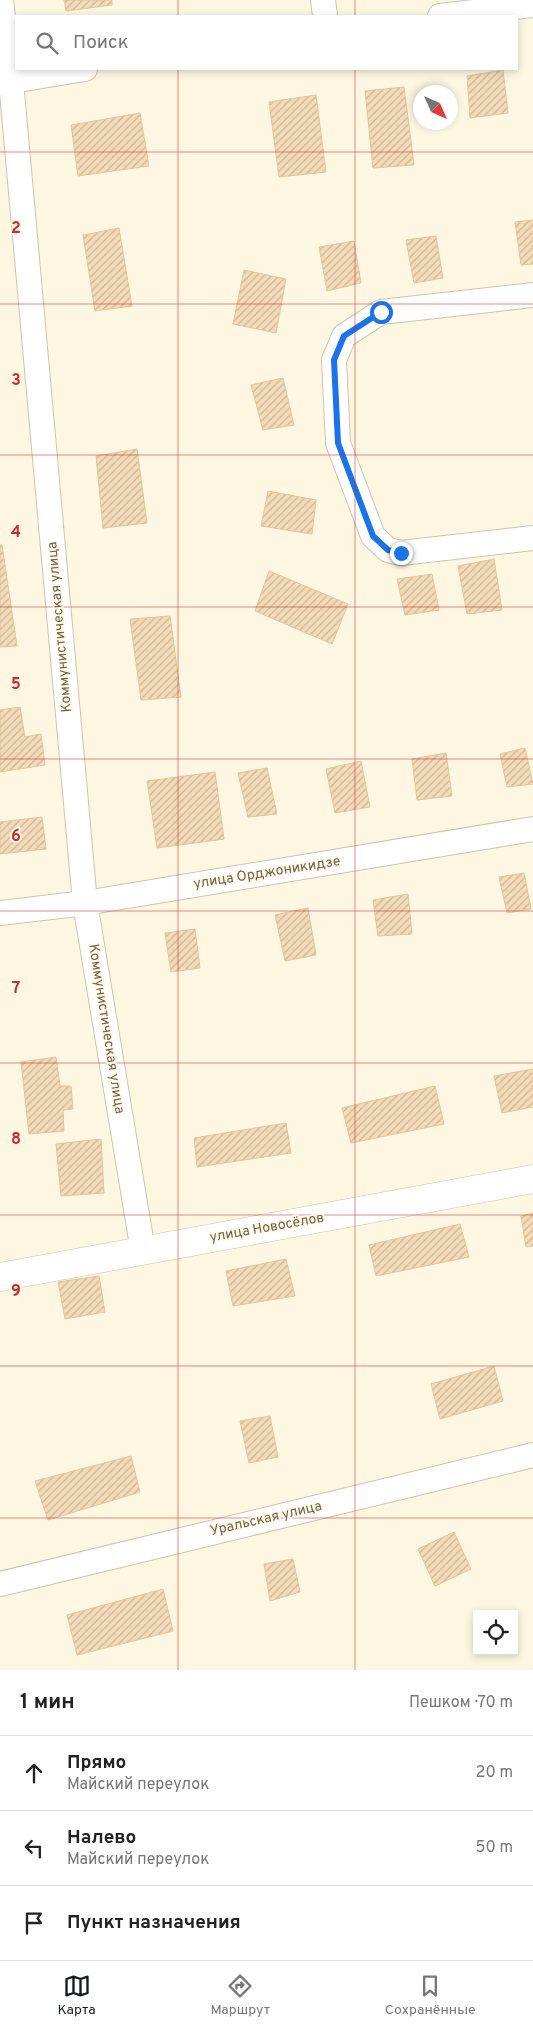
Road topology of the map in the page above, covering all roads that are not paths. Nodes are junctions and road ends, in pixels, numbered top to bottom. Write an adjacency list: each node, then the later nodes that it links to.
1 (1, 0): 7 (street, Коммунистическая улица)
2 (323, 0): 4 (street)
3 (533, 5): 5 (street)
4 (325, 15)
5 (448, 15)
6 (79, 70): 7 (street)
7 (6, 82): 11 (street, Коммунистическая улица)
8 (533, 296): 9 (street)
9 (533, 538)
10 (533, 829): 11 (street, улица Орджоникидзе)
11 (85, 903): 12 (street, улица Орджоникидзе); 14 (street, Коммунистическая улица)
12 (0, 913)
13 (533, 1179): 14 (street, улица Новосёлов)
14 (143, 1251): 15 (street, улица Новосёлов)
15 (0, 1277)
16 (533, 1456): 17 (street, Уральская улица)
17 (0, 1584)

